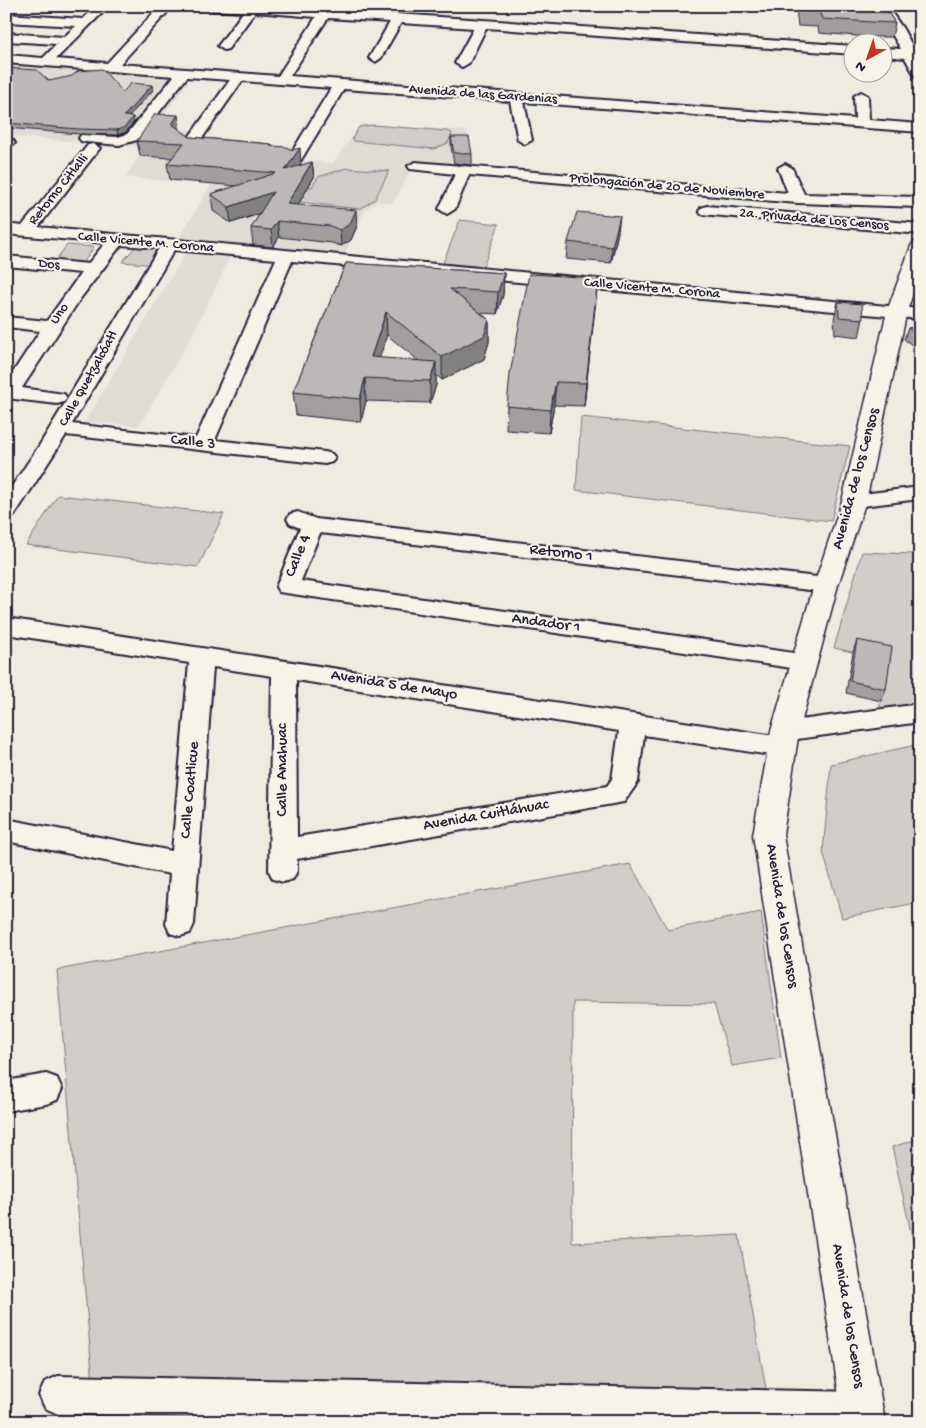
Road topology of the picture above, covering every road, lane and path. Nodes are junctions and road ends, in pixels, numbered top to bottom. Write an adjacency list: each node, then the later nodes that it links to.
1 (103, 6): 9 (street)
2 (167, 6): 21 (street)
3 (213, 6): 5 (street)
4 (881, 6): 16 (street)
5 (251, 9): 6 (street); 13 (street)
6 (326, 13): 8 (street); 25 (street)
7 (6, 18): 9 (street)
8 (398, 18): 10 (street); 17 (street)
9 (87, 22): 12 (street)
10 (483, 23): 14 (street); 20 (street)
11 (6, 37): 12 (street)
12 (68, 41): 19 (street)
13 (224, 46)
14 (844, 49)
15 (894, 53): 16 (street)
16 (910, 54): 23 (street)
17 (375, 58)
18 (6, 59): 19 (street, Avenida de las Gardenias)
19 (46, 62): 21 (street, Avenida de las Gardenias)
20 (462, 63)
21 (110, 67): 22 (street, Avenida de las Gardenias)
22 (184, 72): 24 (street, Avenida de las Gardenias); 43 (street, Retorno Citlalli)
23 (920, 73)
24 (239, 76): 25 (street, Avenida de las Gardenias); 32 (street)
25 (282, 79): 26 (street, Avenida de las Gardenias)
26 (340, 84): 28 (street, Avenida de las Gardenias); 33 (street)
27 (861, 96): 29 (street)
28 (516, 98): 29 (street, Avenida de las Gardenias); 31 (street)
29 (862, 124): 30 (street, Avenida de las Gardenias)
30 (920, 128)
31 (525, 140)
32 (192, 144)
33 (294, 160)
34 (414, 166): 36 (street, Prolongación de 20 de Noviembre)
35 (785, 168): 37 (street)
36 (464, 170): 37 (street, Prolongación de 20 de Noviembre); 39 (street)
37 (798, 198): 38 (street, Prolongación de 20 de Noviembre)
38 (920, 202)
39 (447, 209)
40 (707, 211): 42 (street, 2a. Privada de Los Censos)
41 (6, 229): 43 (street, Calle Vicente M. Corona)
42 (920, 229)
43 (26, 231): 44 (street, Calle Vicente M. Corona)
44 (116, 240): 45 (street, Calle Vicente M. Corona); 49 (street, Uno)
45 (169, 245): 47 (street, Calle Vicente M. Corona); 55 (street, Calle Quetzalcóatl)
46 (920, 246): 51 (street, Avenida de los Censos)
47 (286, 256): 51 (street, Calle Vicente M. Corona); 56 (street)
48 (6, 261): 49 (street, Dos)
49 (91, 269): 52 (street, Uno)
50 (6, 322): 52 (street)
51 (908, 322): 59 (street, Avenida de los Censos)
52 (52, 327): 53 (street, Uno)
53 (8, 392): 54 (street)
54 (57, 398)
55 (61, 430): 56 (street, Calle 3); 60 (street, Calle Quetzalcóatl)
56 (203, 444): 57 (street, Calle 3)
57 (325, 458)
58 (920, 493): 59 (street)
59 (854, 501): 62 (street, Avenida de los Censos)
60 (6, 512)
61 (305, 522): 62 (street, Retorno 1); 63 (street, Calle 4)
62 (826, 585): 66 (street, Avenida de los Censos)
63 (287, 587): 66 (street, Andador 1)
64 (6, 626): 65 (street, Avenida 5 de Mayo)
65 (202, 657): 67 (street, Avenida 5 de Mayo); 73 (street, Calle Coatlicue)
66 (805, 662): 70 (street, Avenida de los Censos)
67 (284, 669): 69 (street, Avenida 5 de Mayo); 72 (street, Calle Anahuac)
68 (920, 713): 70 (street)
69 (633, 724): 70 (street, Avenida 5 de Mayo); 72 (street, Avenida Cuitláhuac)
70 (783, 739): 78 (street, Avenida de los Censos)
71 (6, 830): 73 (street)
72 (283, 861)
73 (184, 865): 74 (street, Calle Coatlicue)
74 (180, 924)
75 (46, 1089): 76 (street)
76 (6, 1096)
77 (58, 1395): 78 (street)
78 (863, 1416)

